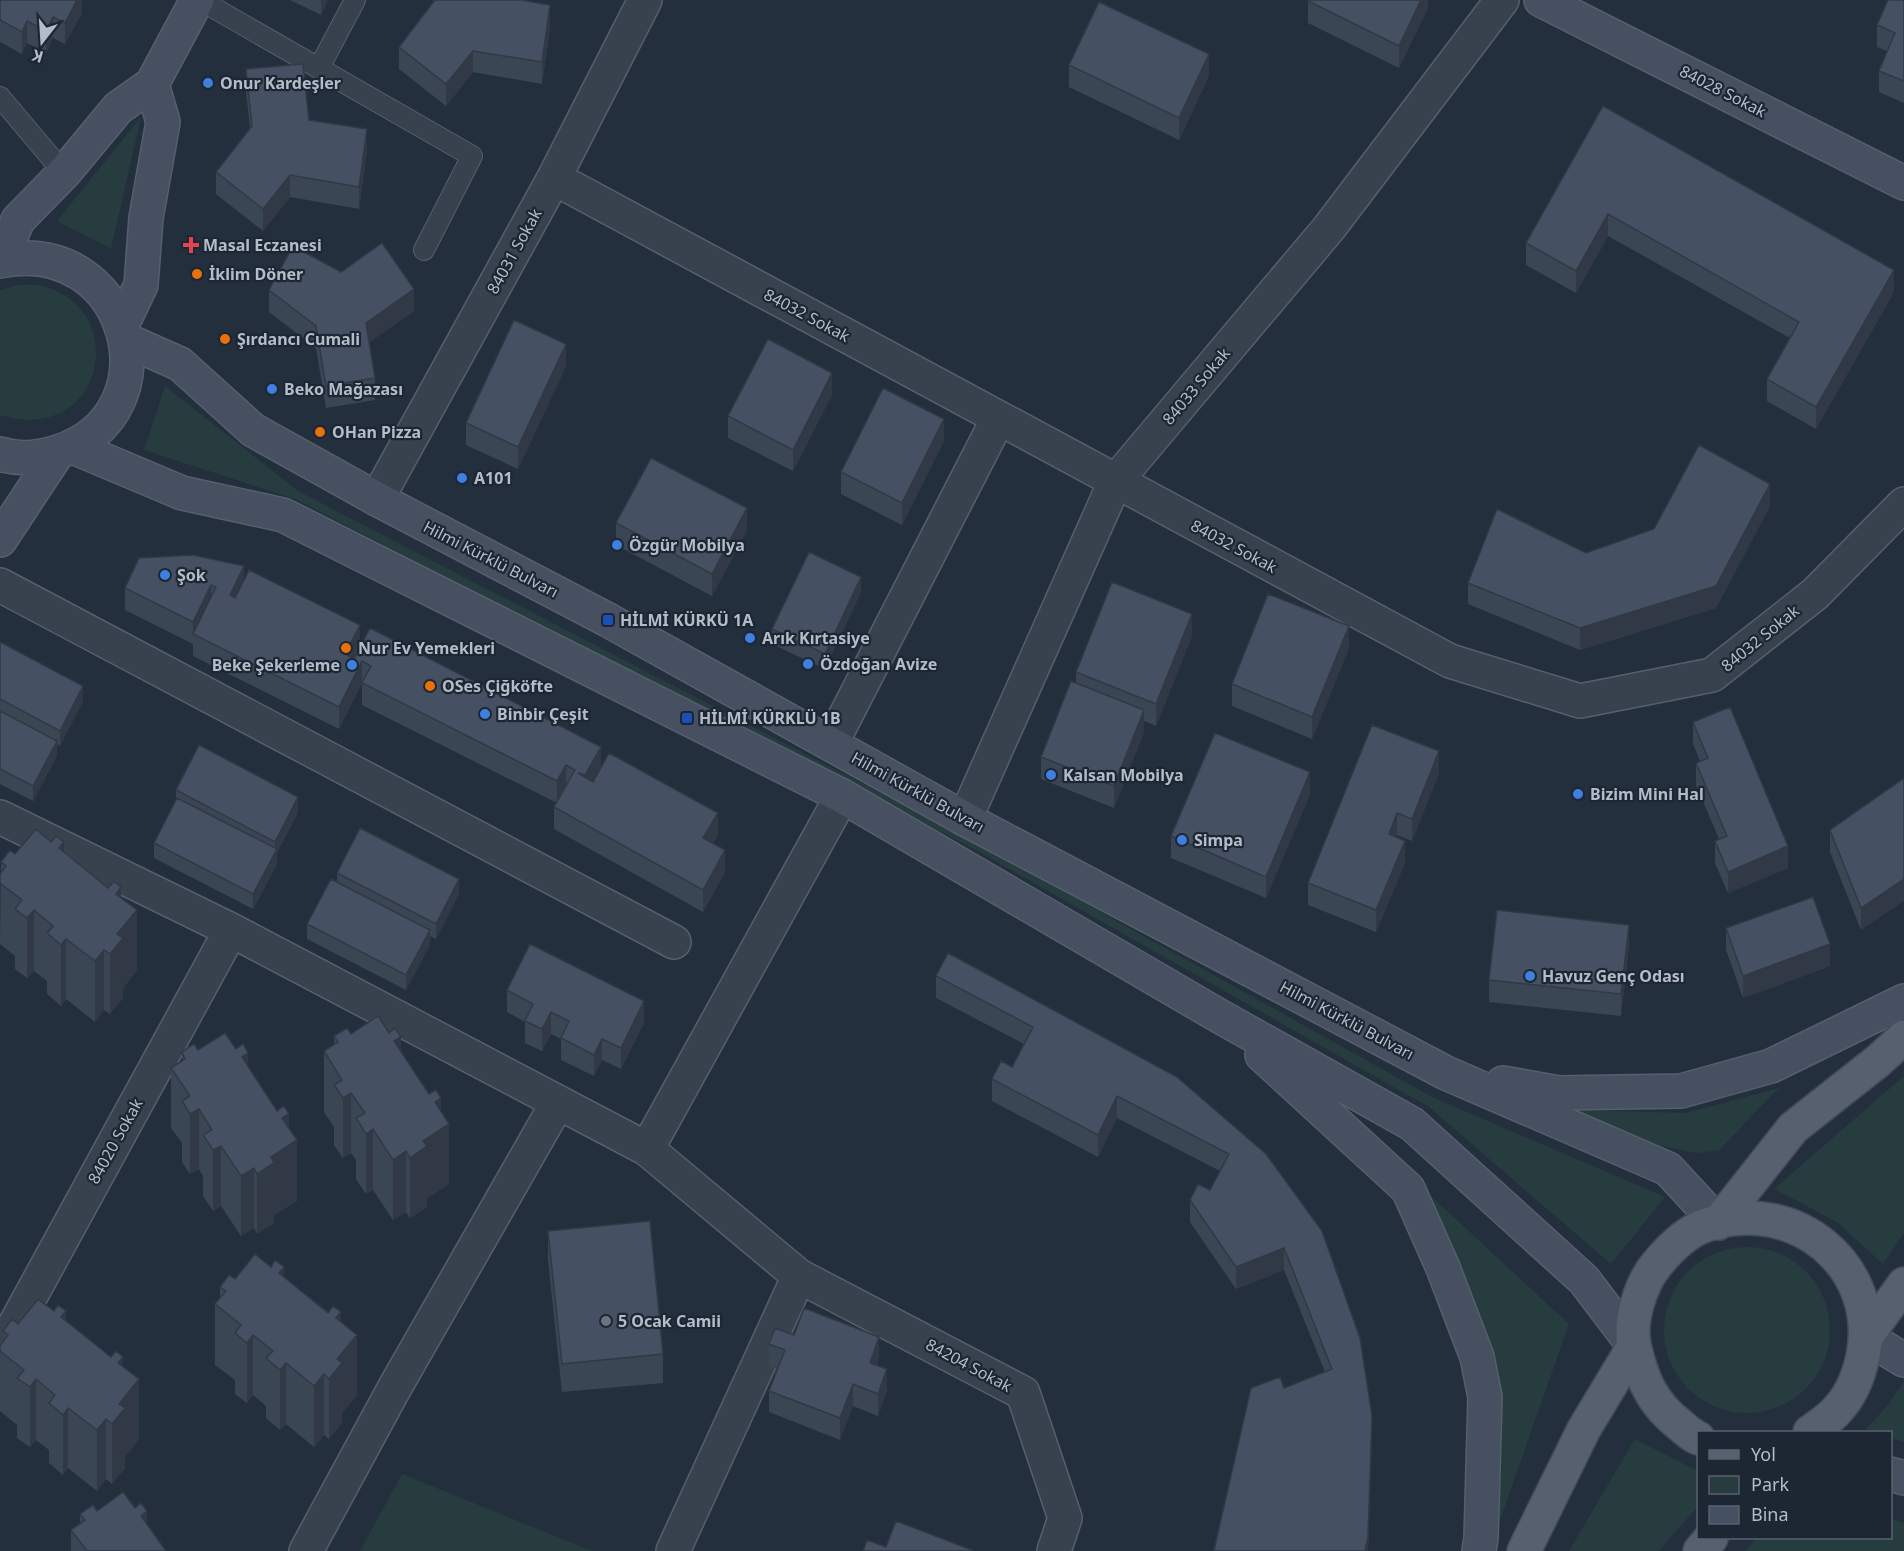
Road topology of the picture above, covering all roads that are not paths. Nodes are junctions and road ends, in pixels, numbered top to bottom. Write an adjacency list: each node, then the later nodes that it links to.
1 (199, 0): 6 (lane); 7 (main road)
2 (355, 0): 6 (lane)
3 (645, 0): 10 (street, 84031 Sokak)
4 (1502, 0): 18 (street, 84033 Sokak)
5 (1541, 0): 11 (main road, 84028 Sokak)
6 (319, 68): 12 (lane)
7 (152, 84): 9 (main road); 14 (main road)
8 (0, 97): 9 (lane)
9 (64, 173): 13 (main road)
10 (554, 178): 15 (street, 84032 Sokak); 19 (street, 84031 Sokak)
11 (1904, 183)
12 (424, 250)
13 (1, 260): 14 (main road)
14 (124, 333): 16 (main road); 19 (main road, Hilmi Kürklü Bulvarı)
15 (998, 419): 18 (street, 84032 Sokak); 23 (street)
16 (66, 450): 17 (main road); 21 (main road); 24 (main road)
17 (0, 454)
18 (1115, 482): 20 (street, 84032 Sokak); 26 (street, 84033 Sokak)
19 (377, 500): 23 (main road, Hilmi Kürklü Bulvarı)
20 (1904, 504)
21 (0, 540)
22 (0, 585): 28 (street)
23 (831, 744): 26 (main road, Hilmi Kürklü Bulvarı)
24 (842, 796): 30 (main road); 34 (street)
25 (0, 817): 27 (street, 84204 Sokak)
26 (965, 819): 32 (main road, Hilmi Kürklü Bulvarı)
27 (231, 930): 33 (street, 84204 Sokak); 40 (street, 84020 Sokak)
28 (674, 942)
29 (1904, 1001): 32 (main road)
30 (1221, 1017): 39 (main road); 48 (main road)
31 (1904, 1037): 35 (main road)
32 (1446, 1072): 35 (main road, Hilmi Kürklü Bulvarı)
33 (558, 1102): 34 (street, 84204 Sokak); 45 (street)
34 (647, 1149): 36 (street, 84204 Sokak)
35 (1718, 1223): 38 (main road); 39 (main road)
36 (799, 1276): 46 (street); 47 (street, 84204 Sokak)
37 (1904, 1284): 38 (main road)
38 (1866, 1337): 41 (main road); 42 (main road)
39 (1634, 1346): 43 (main road); 49 (main road)
40 (0, 1352)
41 (1904, 1360)
42 (1811, 1431)
43 (1697, 1437)
44 (1711, 1539): 50 (main road)
45 (306, 1551)
46 (673, 1551)
47 (1054, 1551)
48 (1479, 1551)
49 (1524, 1551)
50 (1700, 1551)

